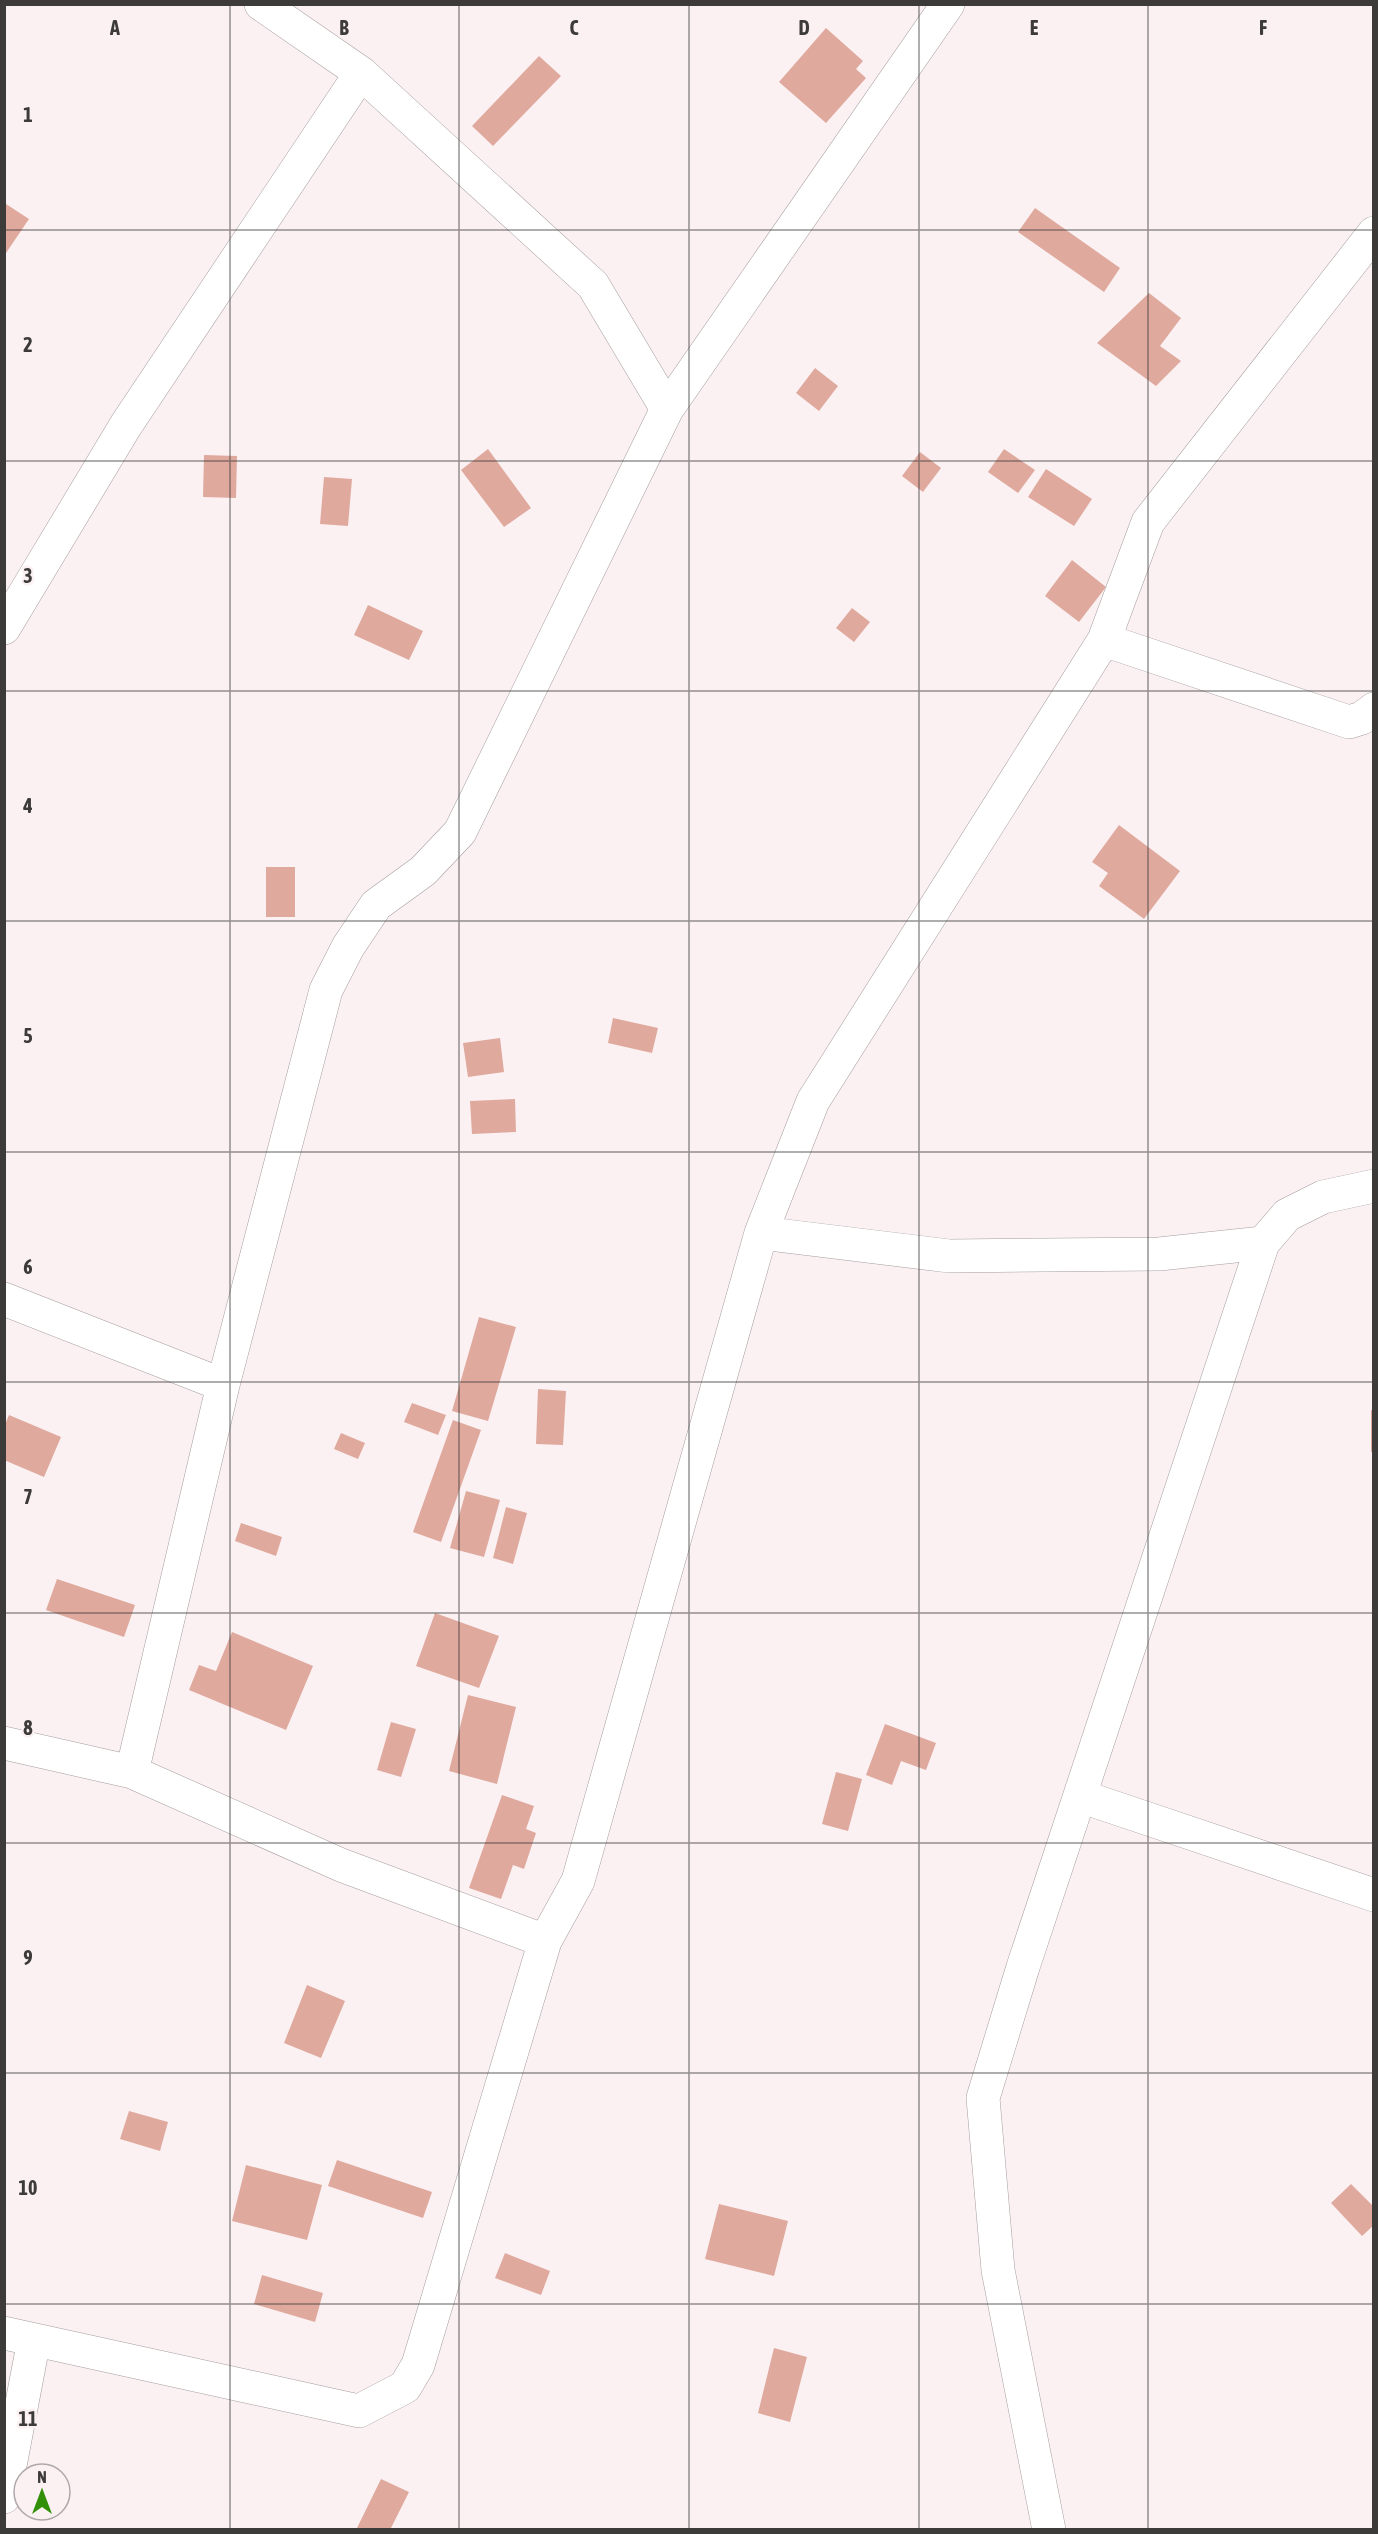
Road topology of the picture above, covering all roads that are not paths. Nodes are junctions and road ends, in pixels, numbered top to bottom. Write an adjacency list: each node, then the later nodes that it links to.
1 (261, 4): 3 (street)
2 (933, 11): 5 (street)
3 (361, 73): 5 (street); 6 (street)
4 (1374, 233): 7 (street)
5 (667, 409): 13 (street)
6 (4, 628)
7 (1104, 640): 8 (street); 10 (street)
8 (1374, 709)
9 (1374, 1186): 11 (street)
10 (761, 1233): 11 (street); 18 (street)
11 (1263, 1243): 16 (street)
12 (4, 1299): 13 (street)
13 (223, 1385): 15 (street)
14 (4, 1743): 15 (street)
15 (132, 1772): 18 (street)
16 (1080, 1796): 17 (street); 21 (street)
17 (1374, 1895)
18 (545, 1941): 19 (street)
19 (19, 2336): 20 (street)
20 (4, 2497)
21 (1049, 2529)

